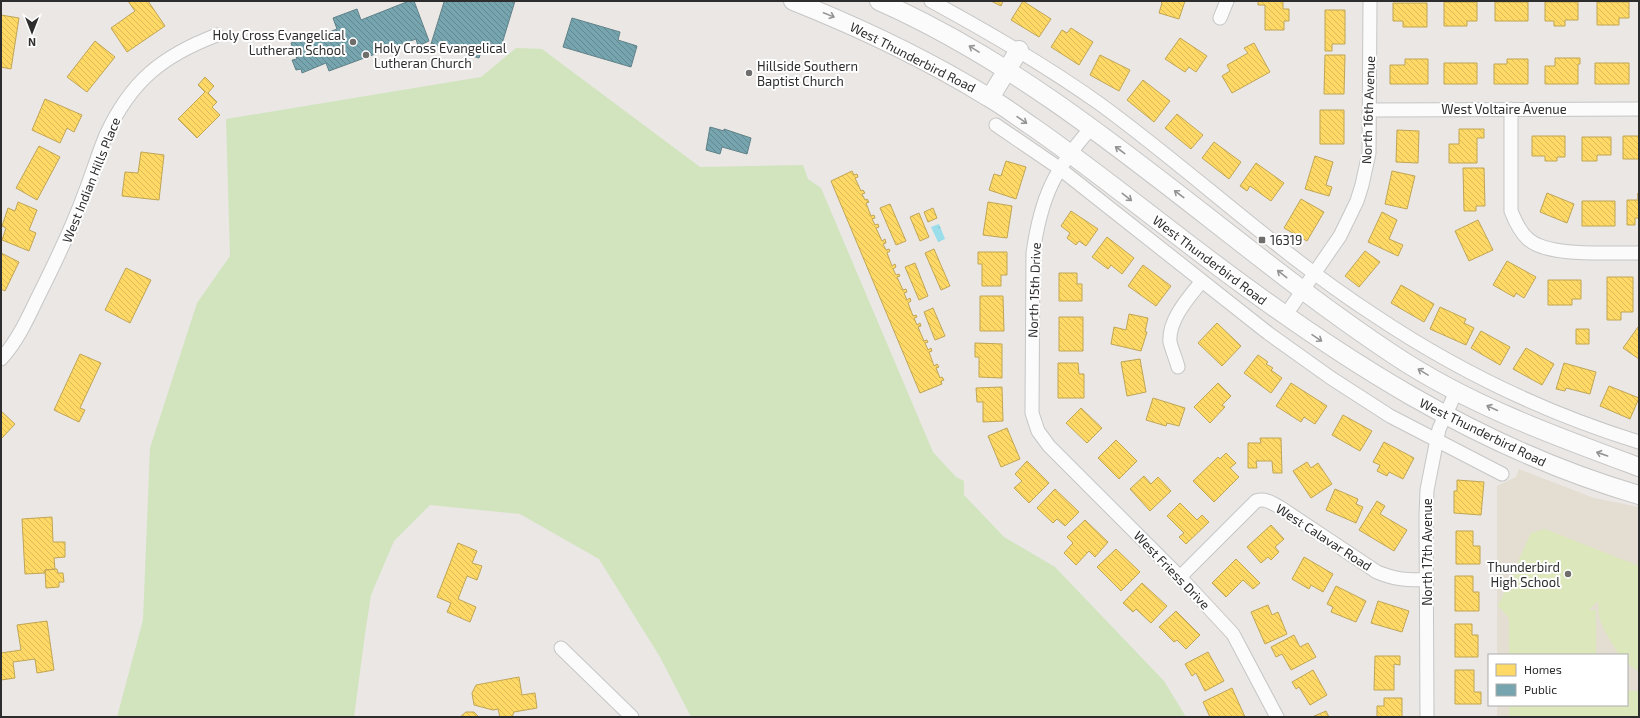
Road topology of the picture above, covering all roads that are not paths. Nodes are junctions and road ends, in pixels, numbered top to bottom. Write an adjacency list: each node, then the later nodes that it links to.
1 (793, 1): 10 (main road, West Thunderbird Road, one-way to 10)
2 (879, 1): 9 (main road, West Thunderbird Road, one-way to 2)
3 (931, 1): 8 (street)
4 (1227, 1): 6 (street)
5 (1370, 1): 13 (street, North 16th Avenue)
6 (1220, 18)
7 (217, 35): 23 (street, West Indian Hills Place)
8 (1019, 50): 9 (main road); 19 (street)
9 (1007, 70): 10 (main road); 15 (main road, West Thunderbird Road)
10 (990, 98): 16 (main road, West Thunderbird Road, one-way to 16)
11 (1511, 109): 12 (street, West Voltaire Avenue); 13 (street, West Voltaire Avenue); 18 (street)
12 (1639, 109)
13 (1370, 110): 19 (street, North 16th Avenue)
14 (996, 125): 17 (street, West Thunderbird Road)
15 (1091, 128): 16 (street, North 15th Drive); 21 (main road, West Thunderbird Road, one-way to 15)
16 (1070, 152): 17 (street, North 15th Drive); 22 (main road, West Thunderbird Road, one-way to 22)
17 (1059, 168): 20 (street, West Thunderbird Road); 27 (street, North 15th Drive)
18 (1639, 253)
19 (1315, 272): 21 (street, North 16th Avenue); 29 (street)
20 (1202, 281): 24 (street); 28 (street, West Thunderbird Road)
21 (1303, 290): 22 (street, North 16th Avenue); 25 (main road, West Thunderbird Road, one-way to 21)
22 (1285, 316): 26 (main road, West Thunderbird Road, one-way to 26)
23 (1, 359)
24 (1178, 367)
25 (1456, 392): 26 (street, North 17th Avenue); 30 (main road, West Thunderbird Road, one-way to 25)
26 (1445, 416): 28 (street, North 17th Avenue); 32 (main road, West Thunderbird Road)
27 (1044, 440): 33 (street, West Friess Drive)
28 (1437, 441): 31 (street, West Thunderbird Road); 34 (street, North 17th Avenue)
29 (1639, 442)
30 (1639, 467)
31 (1502, 474)
32 (1639, 495)
33 (1180, 578): 34 (street, West Calavar Road); 37 (street, West Friess Drive)
34 (1427, 579): 38 (street, North 17th Avenue)
35 (561, 648): 36 (street)
36 (632, 717)
37 (1277, 717)
38 (1427, 717)

